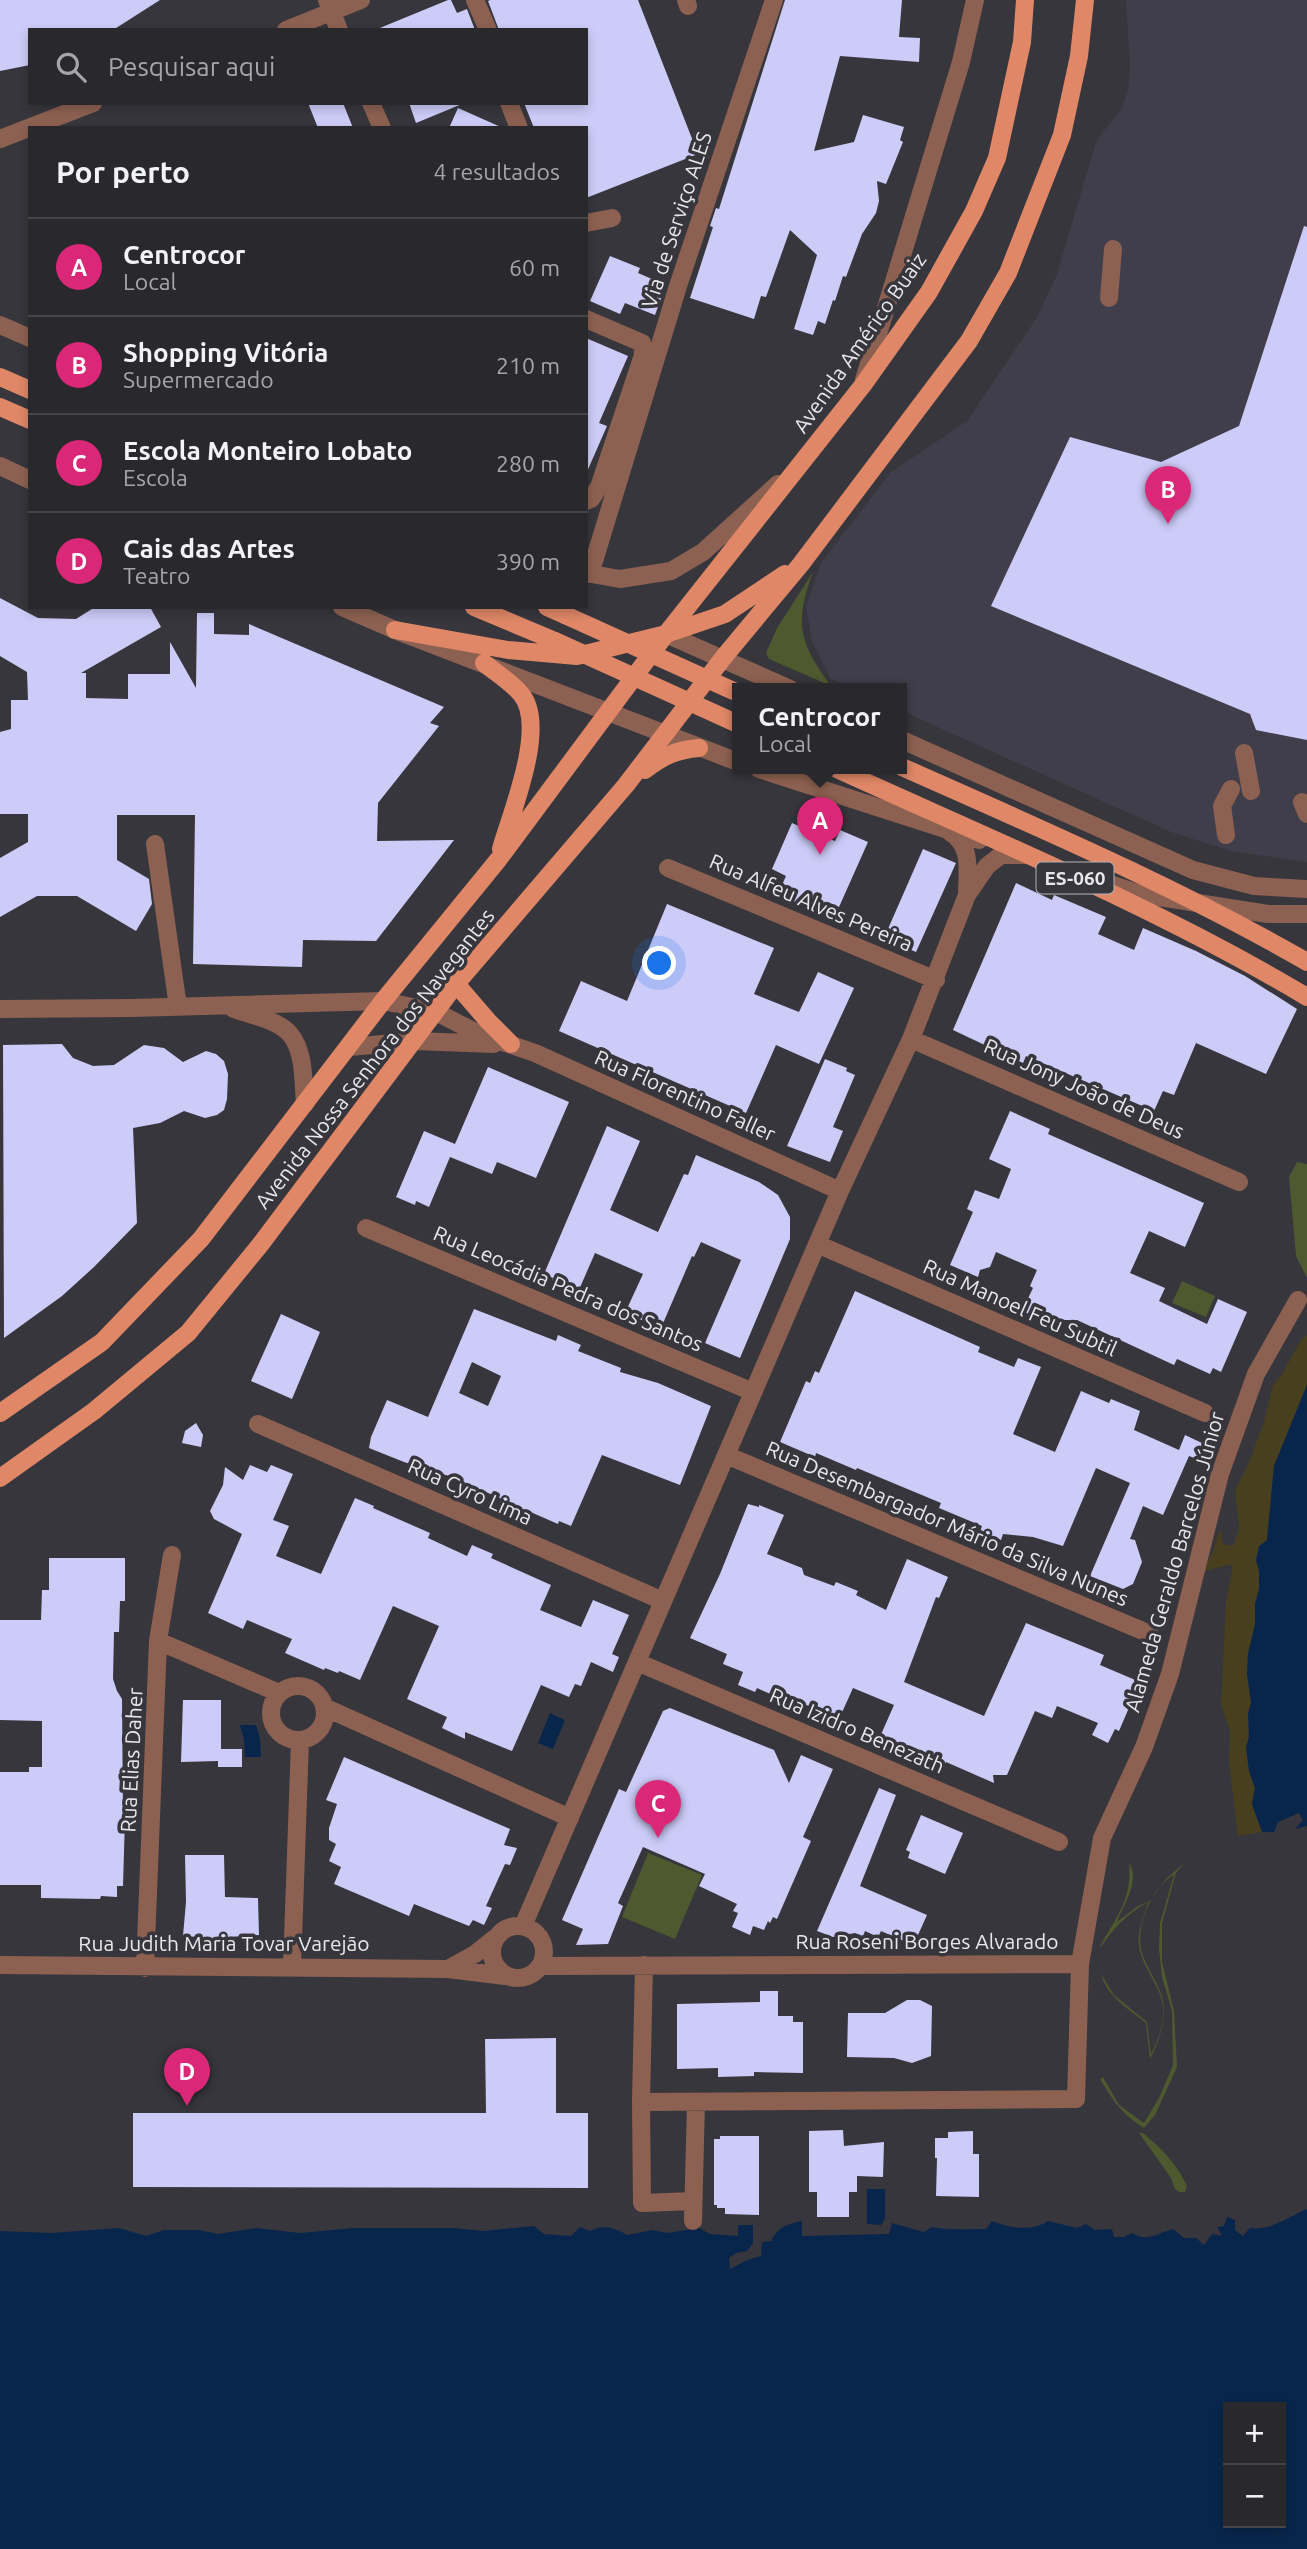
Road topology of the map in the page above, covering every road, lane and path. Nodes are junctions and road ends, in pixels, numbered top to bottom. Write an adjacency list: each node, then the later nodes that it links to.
1 (361, 0): 7 (street)
2 (475, 0): 10 (street)
3 (774, 0): 36 (street, Via de Serviço ALES)
4 (975, 0): 27 (street)
5 (1026, 0): 27 (main road, Avenida Américo Buaiz)
6 (1085, 0): 35 (main road)
7 (330, 6): 8 (street); 9 (street)
8 (290, 28)
9 (338, 28)
10 (487, 28)
11 (88, 105): 14 (street)
12 (372, 105): 15 (street)
13 (510, 105): 16 (street)
14 (34, 126)
15 (381, 126)
16 (518, 126)
17 (28, 128): 18 (street)
18 (0, 139)
19 (612, 218): 20 (street)
20 (588, 223)
21 (1113, 249): 22 (street)
22 (1109, 298)
23 (588, 320): 34 (street)
24 (0, 325): 25 (street)
25 (28, 337)
26 (0, 377): 28 (main road)
27 (863, 385): 31 (main road, Avenida Américo Buaiz)
28 (28, 389)
29 (0, 407): 30 (main road)
30 (28, 419)
31 (802, 463): 36 (street); 41 (main road, Avenida Américo Buaiz)
32 (0, 466): 33 (street)
33 (28, 479)
34 (588, 500)
35 (801, 564): 41 (main road); 42 (main road, Avenida Nossa Senhora dos Navegantes)
36 (588, 574)
37 (347, 609): 40 (street)
38 (479, 609): 47 (main road, bridge)
39 (551, 609): 45 (main road, bridge)
40 (395, 630): 41 (main road); 43 (street)
41 (666, 634): 42 (street); 46 (main road, Avenida Nossa Senhora dos Navegantes)
42 (723, 658): 44 (street); 48 (main road, Avenida Nossa Senhora dos Navegantes)
43 (484, 663): 46 (street); 63 (main road)
44 (777, 683)
45 (732, 690)
46 (611, 712): 48 (street); 63 (main road, Avenida Nossa Senhora dos Navegantes)
47 (732, 721)
48 (666, 734): 50 (street); 56 (main road, Avenida Nossa Senhora dos Navegantes)
49 (907, 742): 65 (street)
50 (699, 748): 52 (street); 56 (main road)
51 (1244, 753): 58 (street)
52 (732, 760)
53 (907, 769): 68 (main road, ES-060, bridge)
54 (775, 774): 59 (street)
55 (848, 774): 71 (main road, ES-060, bridge)
56 (626, 785): 70 (main road, Avenida Nossa Senhora dos Navegantes)
57 (1231, 789): 60 (street)
58 (1251, 791)
59 (940, 827): 62 (street); 66 (street)
60 (1226, 835)
61 (155, 844): 74 (street)
62 (1027, 855): 66 (street); 67 (street)
63 (498, 860): 72 (main road, Avenida Nossa Senhora dos Navegantes)
64 (668, 868): 69 (street, Rua Alfeu Alves Pereira)
65 (1307, 890)
66 (967, 895): 69 (street)
67 (1307, 914)
68 (1307, 962)
69 (936, 980): 77 (street)
70 (457, 984): 76 (main road, Avenida Nossa Senhora dos Navegantes); 79 (main road)
71 (1307, 997)
72 (383, 1001): 73 (street, Rua Florentino Faller); 76 (street, Rua Florentino Faller); 80 (main road, Avenida Nossa Senhora dos Navegantes)
73 (224, 1006): 74 (street, Rua Florentino Faller); 81 (street)
74 (178, 1007): 75 (street, Rua Florentino Faller)
75 (0, 1009)
76 (436, 1012): 78 (main road, Avenida Nossa Senhora dos Navegantes); 79 (street, Rua Florentino Faller)
77 (911, 1039): 82 (street, Rua Jony João de Deus); 83 (street)
78 (415, 1041): 79 (street, Rua Florentino Faller); 80 (street, Rua Florentino Faller); 92 (main road, Avenida Nossa Senhora dos Navegantes)
79 (511, 1044): 83 (street, Rua Florentino Faller)
80 (350, 1047): 81 (main road, Avenida Nossa Senhora dos Navegantes)
81 (305, 1104): 88 (main road, Avenida Nossa Senhora dos Navegantes)
82 (1238, 1182)
83 (840, 1191): 85 (street)
84 (366, 1228): 87 (street, Rua Leocádia Pedra dos Santos)
85 (817, 1244): 87 (street); 89 (street, Rua Manoel Feu Subtil)
86 (1298, 1300): 105 (street, Alameda Geraldo Barcelos Júnior)
87 (753, 1392): 91 (street)
88 (0, 1413)
89 (1205, 1413)
90 (258, 1424): 94 (street, Rua Cyro Lima)
91 (726, 1455): 94 (street); 95 (street, Rua Desembargador Mário da Silva Nunes)
92 (0, 1478)
93 (173, 1555): 96 (street, Rua Elias Daher)
94 (663, 1601): 97 (street)
95 (1150, 1634)
96 (158, 1642): 98 (street); 110 (street, Rua Elias Daher)
97 (637, 1662): 101 (street); 102 (street, Rua Izidro Benezath)
98 (279, 1693): 99 (street); 100 (street)
99 (324, 1707): 100 (street); 101 (street)
100 (300, 1741): 109 (street)
101 (570, 1818): 103 (street)
102 (1059, 1842)
103 (523, 1926): 104 (street); 108 (street)
104 (495, 1938): 111 (street); 112 (street)
105 (1080, 1964): 107 (street, Rua Roseni Borges Alvarado); 114 (street, Rua Roseni Borges Alvarado)
106 (0, 1965): 110 (street, Rua Judith Maria Tovar Varejão)
107 (644, 1965): 108 (street, Rua Roseni Borges Alvarado); 113 (street)
108 (542, 1966): 112 (street)
109 (292, 1967): 110 (street, Rua Judith Maria Tovar Varejão); 111 (street, Rua Judith Maria Tovar Varejão)
110 (145, 1968)
111 (448, 1969): 112 (street, Rua Judith Maria Tovar Varejão)
112 (505, 1976)
113 (641, 2102): 114 (street, Rua Roseni Borges Alvarado); 115 (street)
114 (696, 2102): 115 (street)
115 (693, 2201): 116 (street)
116 (693, 2221)

